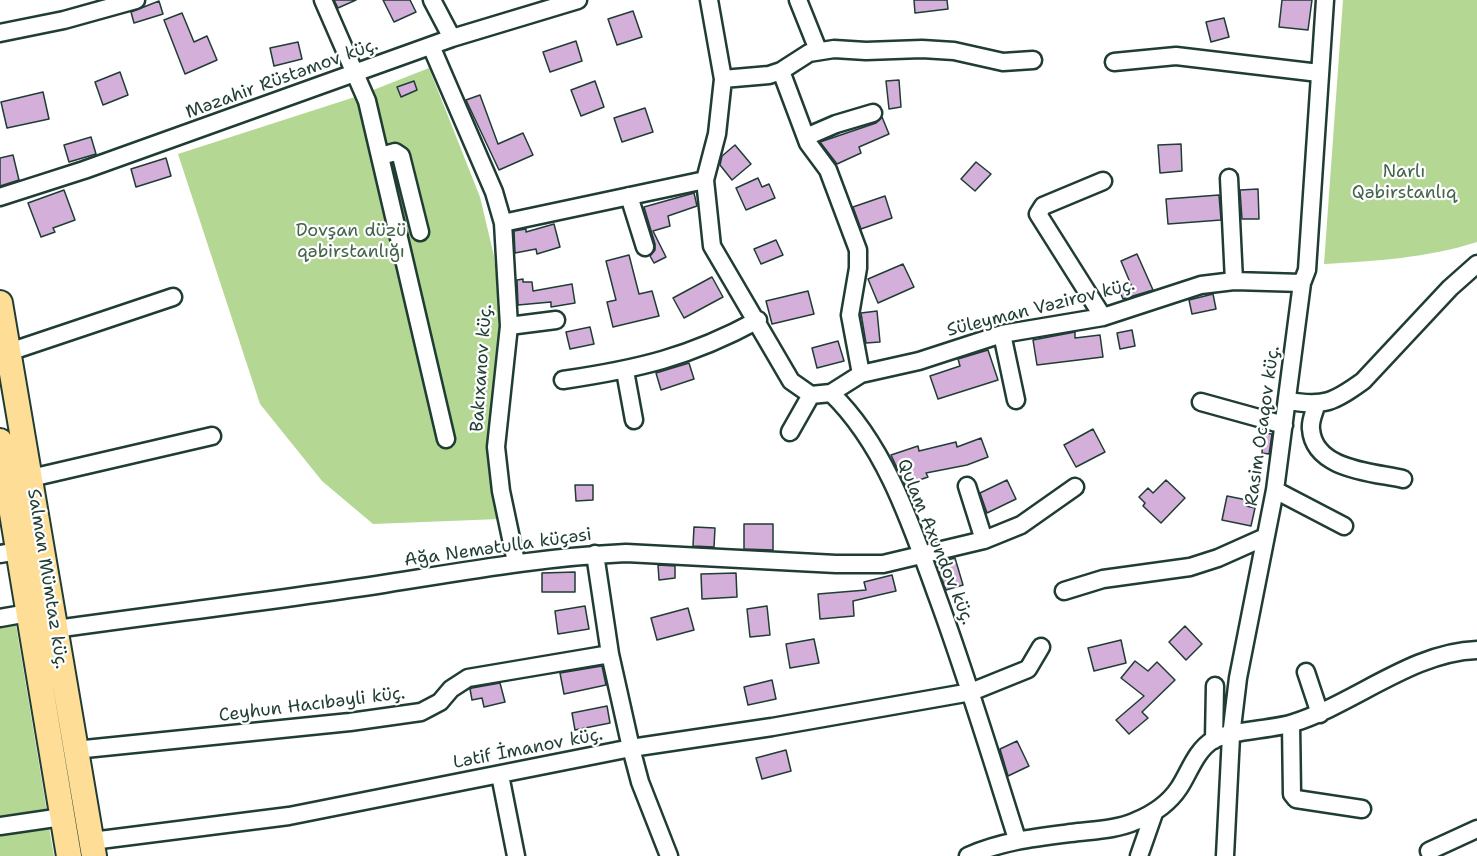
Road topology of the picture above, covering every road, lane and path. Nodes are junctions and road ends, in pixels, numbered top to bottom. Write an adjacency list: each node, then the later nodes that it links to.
1 (135, 0): 9 (street)
2 (323, 0): 16 (street)
3 (432, 0): 10 (street)
4 (578, 0): 8 (street, Məzahir Rüstəmov küç.)
5 (709, 0): 18 (street)
6 (798, 0): 12 (street)
7 (1326, 0): 17 (street, Rasim Ocaqov küç.)
8 (549, 3): 10 (street, Məzahir Rüstəmov küç.)
9 (0, 33)
10 (452, 38): 11 (street, Məzahir Rüstəmov küç.)
11 (431, 46): 16 (street, Məzahir Rüstəmov küç.); 27 (street, Bakıxanov küç.)
12 (818, 50): 13 (street); 15 (street)
13 (1033, 60)
14 (1114, 62): 17 (street)
15 (781, 71): 18 (street); 20 (street)
16 (357, 73): 21 (street); 26 (street, Məzahir Rüstəmov küç.)
17 (1319, 73): 32 (street, Rasim Ocaqov küç.)
18 (723, 79): 23 (street)
19 (873, 113): 20 (street)
20 (806, 137): 42 (street)
21 (381, 156): 28 (street); 54 (street)
22 (1229, 178): 31 (street)
23 (705, 180): 25 (street); 37 (street)
24 (1103, 181): 35 (street)
25 (629, 196): 27 (street); 29 (street)
26 (0, 198)
27 (503, 223): 38 (street, Bakıxanov küç.)
28 (420, 232)
29 (645, 247)
30 (1477, 264): 49 (street)
31 (1234, 281): 32 (street, Süleyman Vəzirov küç.); 35 (street, Süleyman Vəzirov küç.)
32 (1302, 284): 47 (street, Rasim Ocaqov küç.)
33 (173, 297): 40 (street)
34 (0, 303): 40 (highway, Salman Mümtaz küç.)
35 (1103, 316): 39 (street, Süleyman Vəzirov küç.)
36 (556, 320): 38 (street)
37 (758, 320): 41 (street); 45 (street)
38 (509, 326): 69 (street, Bakıxanov küç.)
39 (1002, 334): 42 (street, Süleyman Vəzirov küç.); 46 (street)
40 (9, 352): 56 (highway, Salman Mümtaz küç.)
41 (625, 371): 43 (street); 50 (street)
42 (861, 374): 44 (street, Süleyman Vəzirov küç.)
43 (563, 380)
44 (831, 393): 45 (street); 68 (street, Qulam Axundov küç.)
45 (811, 394): 52 (street)
46 (1016, 400)
47 (1288, 401): 49 (street); 51 (street, Rasim Ocaqov küç.)
48 (1201, 402): 51 (street)
49 (1316, 406): 57 (street)
50 (634, 420)
51 (1284, 425): 61 (street, Rasim Ocaqov küç.)
52 (790, 432)
53 (212, 436): 56 (street)
54 (446, 438)
55 (0, 441): 60 (highway)
56 (31, 478): 73 (highway, Salman Mümtaz küç.)
57 (1403, 479)
58 (967, 486): 65 (street)
59 (1075, 488): 65 (street, Ağa Nemətulla küçəsi)
60 (4, 489): 62 (highway)
61 (1275, 490): 63 (street); 64 (street, Rasim Ocaqov küç.)
62 (7, 522): 66 (highway)
63 (1344, 526)
64 (1265, 537): 70 (street); 82 (street, Rasim Ocaqov küç.)
65 (984, 540): 68 (street, Ağa Nemətulla küçəsi)
66 (9, 552): 71 (highway)
67 (594, 554): 68 (street, Ağa Nemətulla küçəsi); 69 (street, Ağa Nemətulla küçəsi); 76 (street)
68 (923, 555): 79 (street, Qulam Axundov küç.)
69 (516, 562): 73 (street, Ağa Nemətulla küçəsi)
70 (1064, 591)
71 (28, 613): 72 (street); 73 (highway); 90 (highway)
72 (0, 618)
73 (54, 619): 85 (highway, Salman Mümtaz küç.)
74 (1041, 647): 79 (street, Lətif İmanov küç.)
75 (1477, 650): 80 (street)
76 (610, 654): 84 (street); 85 (street, Ceyhun Hacıbəyli küç.)
77 (1306, 672): 80 (street)
78 (1215, 686): 83 (street)
79 (971, 692): 84 (street, Lətif İmanov küç.); 93 (street, Qulam Axundov küç.)
80 (1320, 714): 81 (street)
81 (1291, 724): 82 (street); 87 (street)
82 (1231, 736): 83 (street); 101 (street, Rasim Ocaqov küç.)
83 (1214, 740): 89 (street)
84 (631, 748): 86 (street, Lətif İmanov küç.); 98 (street)
85 (75, 750): 88 (highway, Salman Mümtaz küç.)
86 (500, 775): 94 (street, Lətif İmanov küç.); 97 (street)
87 (1362, 809)
88 (87, 813): 90 (highway); 94 (highway, Salman Mümtaz küç.)
89 (1154, 813): 93 (street); 100 (street)
90 (62, 817): 91 (street); 96 (highway)
91 (0, 826)
92 (1477, 829): 95 (street)
93 (1017, 839): 99 (street)
94 (93, 848)
95 (1429, 851)
96 (69, 856)
97 (516, 856)
98 (669, 856)
99 (968, 856)
100 (1139, 856)
101 (1225, 856)

